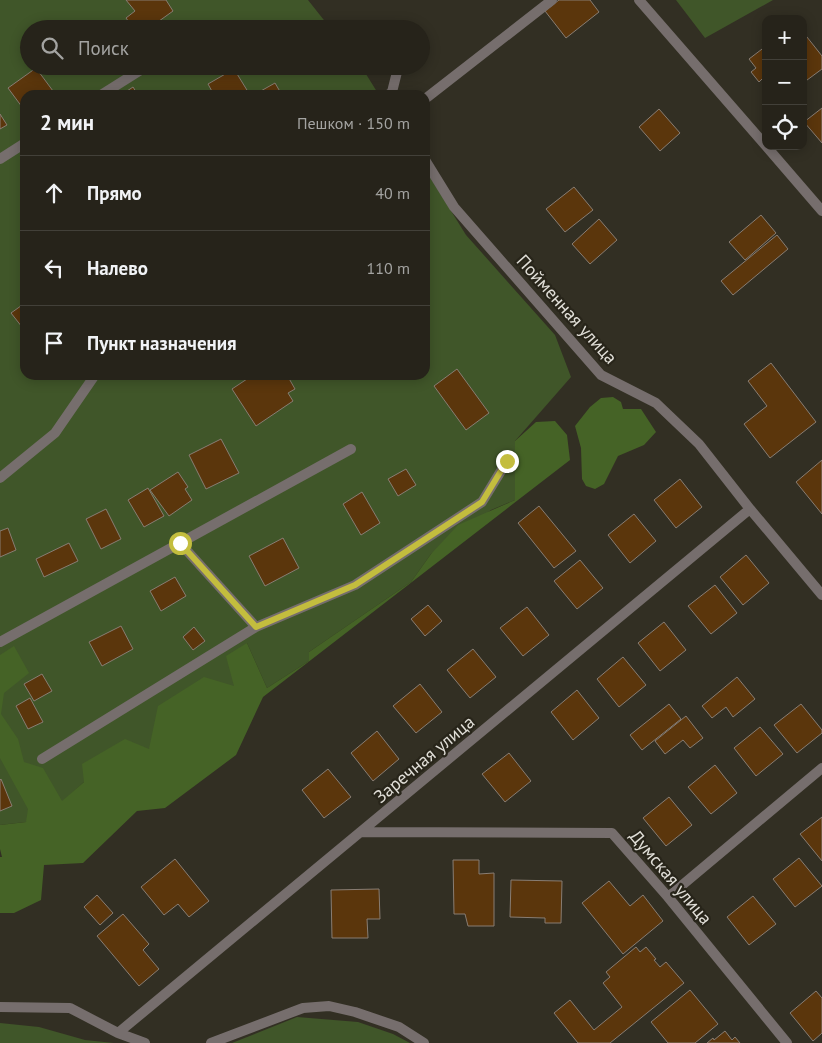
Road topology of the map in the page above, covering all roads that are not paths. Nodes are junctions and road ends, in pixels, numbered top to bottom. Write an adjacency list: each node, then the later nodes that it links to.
1 (552, 0): 7 (street)
2 (639, 0): 8 (street)
3 (133, 75): 5 (street)
4 (396, 75): 6 (street)
5 (109, 90)
6 (392, 90)
7 (430, 95)
8 (762, 141)
9 (20, 146): 11 (street)
10 (769, 150): 13 (street)
11 (0, 159)
12 (430, 168): 18 (street, Пойменная улица)
13 (822, 211)
14 (92, 380): 17 (street)
15 (351, 449): 19 (street)
16 (507, 461): 21 (street)
17 (0, 478)
18 (750, 509): 20 (street, Пойменная улица); 25 (street, Заречная улица)
19 (180, 543): 21 (street); 22 (street)
20 (822, 595)
21 (256, 627): 23 (street)
22 (0, 642)
23 (42, 759)
24 (822, 768): 26 (street)
25 (361, 832): 26 (street, Думская улица); 28 (street, Заречная улица)
26 (668, 897): 32 (street, Думская улица)
27 (0, 1007): 28 (street)
28 (118, 1033): 29 (street)
29 (145, 1043)
30 (211, 1043): 31 (street)
31 (424, 1043)
32 (787, 1043)

